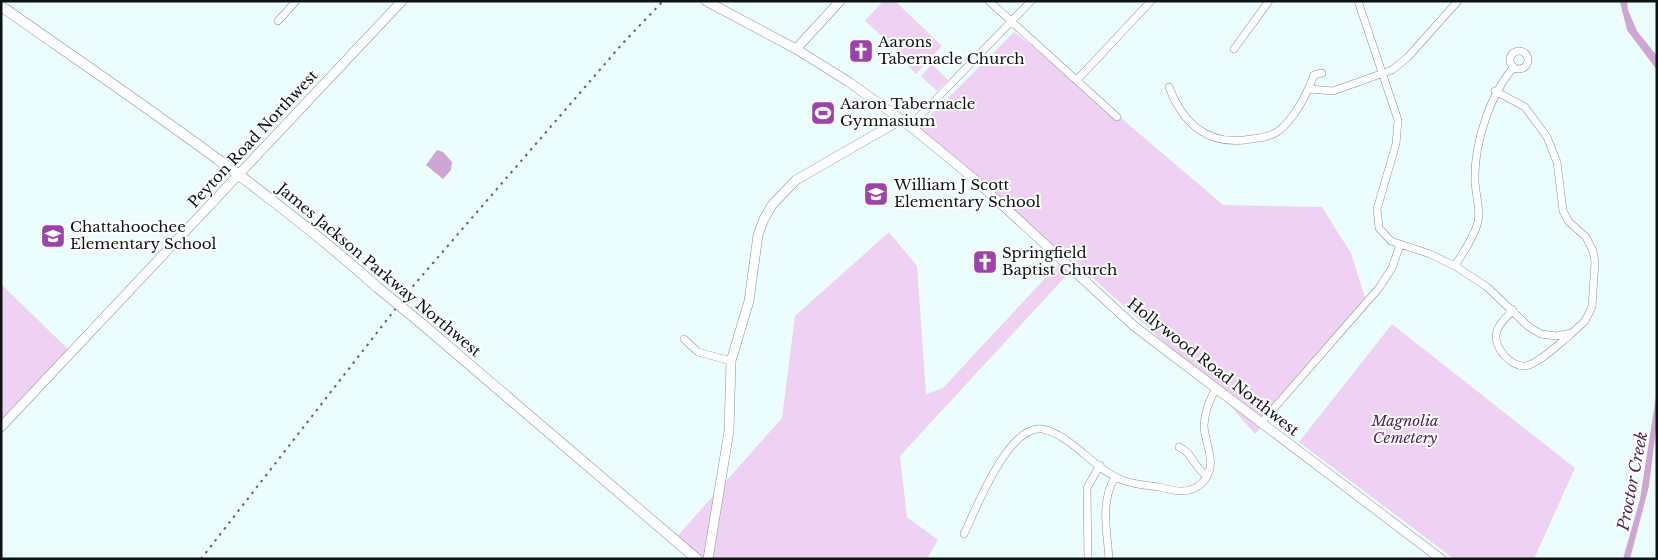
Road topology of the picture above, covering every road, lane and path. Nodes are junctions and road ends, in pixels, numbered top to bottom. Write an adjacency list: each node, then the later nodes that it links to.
1 (296, 1): 12 (street)
2 (402, 1): 26 (street, Peyton Road Northwest)
3 (706, 1): 14 (street, Hollywood Road Northwest)
4 (840, 1): 14 (street)
5 (989, 1): 13 (street)
6 (1031, 1): 13 (street)
7 (1152, 1): 19 (street)
8 (1269, 1): 15 (street)
9 (1358, 1): 18 (street)
10 (1458, 1): 18 (street)
11 (1, 6): 26 (main road, James Jackson Parkway Northwest)
12 (278, 21)
13 (1012, 22): 19 (street); 25 (street)
14 (796, 49): 24 (street, Hollywood Road Northwest)
15 (1234, 49)
16 (1514, 67): 22 (street)
17 (1322, 72): 21 (street)
18 (1383, 73): 21 (street); 27 (street)
19 (1077, 80): 23 (street)
20 (1169, 87): 21 (street)
21 (1309, 89)
22 (1496, 91): 28 (street); 30 (street)
23 (1117, 117)
24 (902, 119): 25 (street, Hollywood Road Northwest); 32 (street)
25 (910, 126): 33 (street, Hollywood Road Northwest)
26 (239, 174): 35 (street, Peyton Road Northwest); 41 (main road, James Jackson Parkway Northwest, bridge)
27 (1400, 245): 28 (street); 34 (street)
28 (1455, 266): 29 (street)
29 (1513, 310): 30 (street); 30 (street)
30 (1572, 333)
31 (684, 339): 32 (street)
32 (731, 361): 42 (street)
33 (1216, 389): 34 (street, Hollywood Road Northwest); 39 (street)
34 (1262, 423): 45 (street, Hollywood Road Northwest)
35 (1, 426)
36 (1179, 447): 39 (street)
37 (1100, 465): 38 (street); 40 (street); 43 (street)
38 (1115, 476): 39 (street); 44 (street)
39 (1207, 476)
40 (964, 534)
41 (697, 559)
42 (708, 559)
43 (1088, 559)
44 (1109, 559)
45 (1441, 559)

